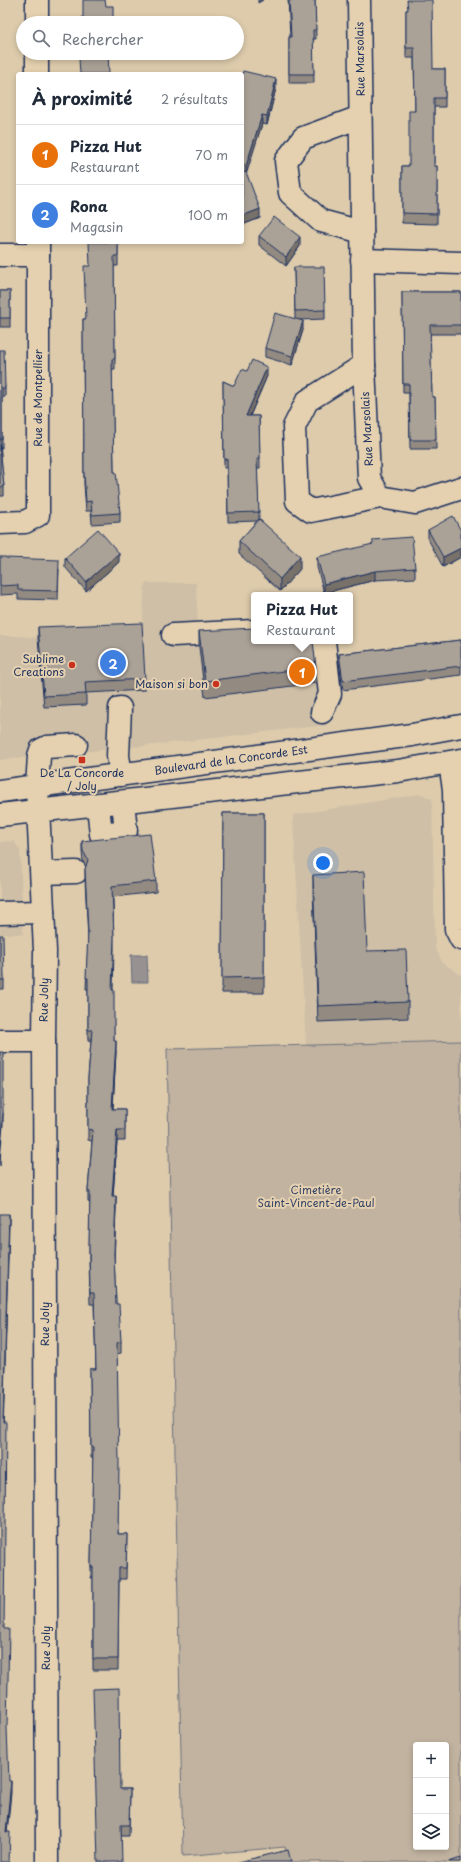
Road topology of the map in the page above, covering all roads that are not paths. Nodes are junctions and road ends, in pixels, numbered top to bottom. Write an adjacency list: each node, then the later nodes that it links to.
1 (36, 0): 3 (street)
2 (359, 0): 6 (street, Rue Marsolais)
3 (37, 16)
4 (37, 60): 5 (street)
5 (37, 72)
6 (360, 117): 7 (street, Rue Marsolais); 7 (street)
7 (362, 232): 10 (street, Rue Marsolais)
8 (38, 249): 9 (street); 15 (street, Rue de Montpellier)
9 (0, 255)
10 (362, 260): 11 (street); 12 (street, Rue Marsolais)
11 (461, 263)
12 (364, 365): 14 (street, Rue Marsolais); 14 (street)
13 (461, 488): 14 (street)
14 (380, 497)
15 (0, 523)
16 (251, 631): 17 (street)
17 (173, 635)
18 (324, 644): 20 (street)
19 (120, 708): 25 (street)
20 (322, 712)
21 (461, 726): 23 (street, Boulevard de la Concorde Est)
22 (76, 745): 27 (street, Rue Joly)
23 (316, 748): 25 (street, Boulevard de la Concorde Est); 26 (street)
24 (456, 762): 26 (street); 37 (street)
25 (121, 775): 27 (street, Boulevard de la Concorde Est)
26 (319, 780): 29 (street)
27 (37, 787): 28 (street, Boulevard de la Concorde Est); 31 (street, Rue Joly)
28 (0, 791)
29 (123, 802): 30 (street); 30 (street)
30 (98, 804): 31 (street)
31 (39, 811): 32 (street); 34 (street, Rue Joly)
32 (0, 815)
33 (76, 872): 34 (street)
34 (42, 873): 35 (street, Rue Joly)
35 (43, 912): 36 (street); 39 (street, Rue Joly)
36 (0, 913)
37 (461, 939)
38 (0, 1040): 39 (street)
39 (44, 1041): 40 (street, Rue Joly)
40 (47, 1862)

